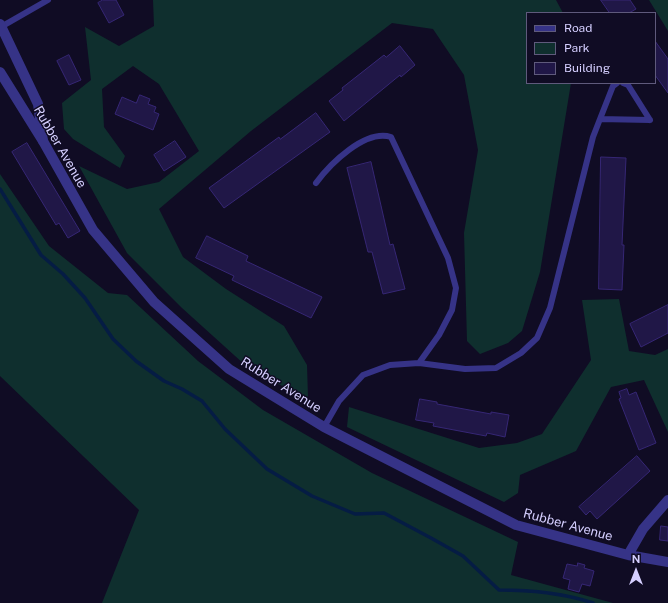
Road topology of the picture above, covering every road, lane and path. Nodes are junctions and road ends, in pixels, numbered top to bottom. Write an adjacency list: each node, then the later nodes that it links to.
1 (48, 0): 2 (lane)
2 (1, 25): 7 (street)
3 (0, 72): 7 (street, Rubber Avenue)
4 (616, 84): 6 (lane)
5 (626, 84): 6 (lane)
6 (600, 119): 9 (lane)
7 (43, 141): 10 (street, Rubber Avenue)
8 (316, 183): 9 (lane)
9 (418, 364): 10 (lane)
10 (324, 427): 12 (street, Rubber Avenue)
11 (668, 500): 12 (street)
12 (628, 555): 13 (street, Rubber Avenue)
13 (668, 562)

